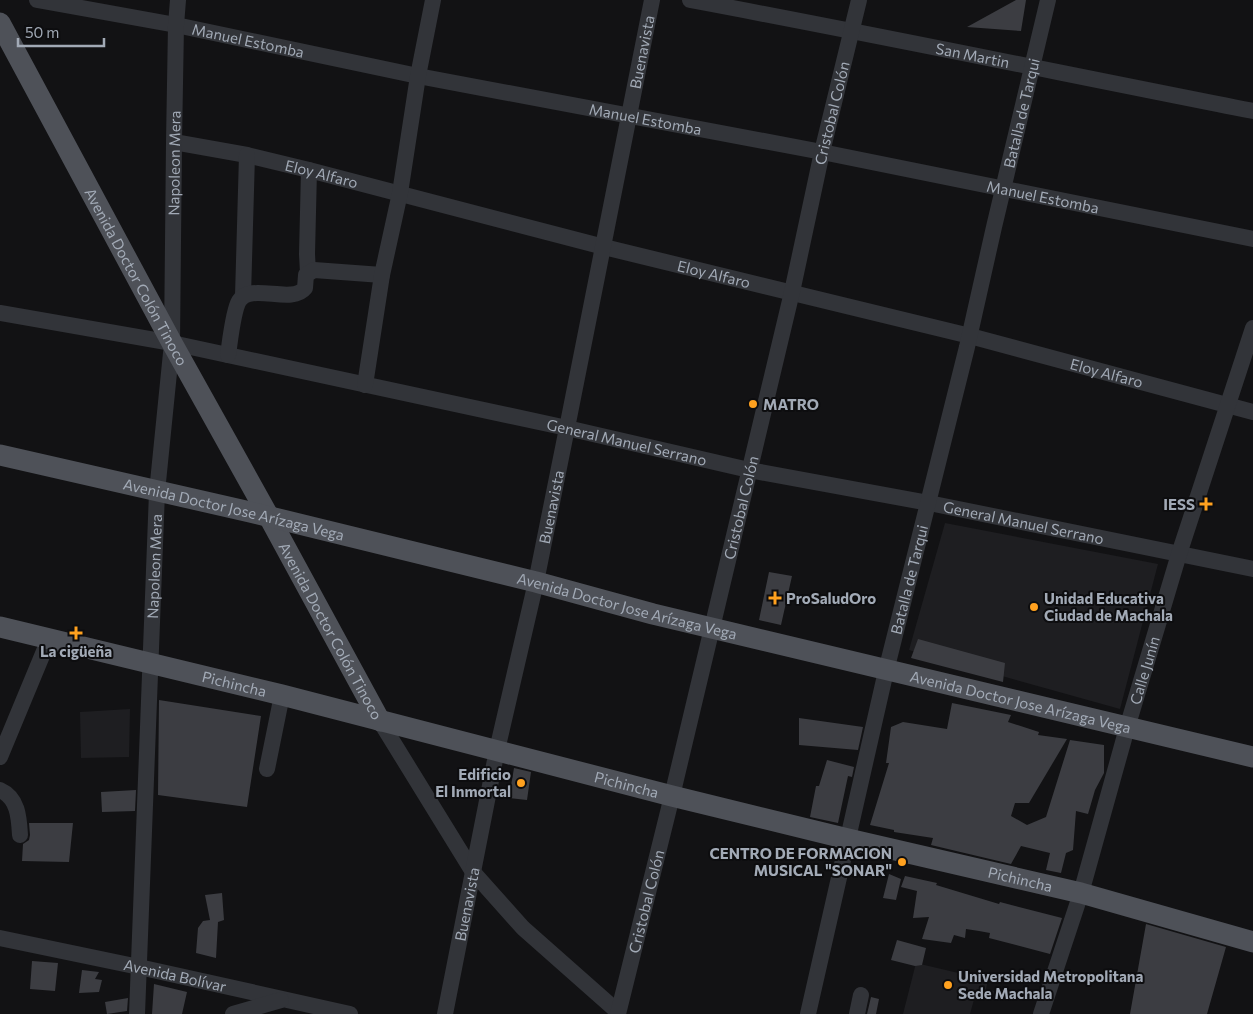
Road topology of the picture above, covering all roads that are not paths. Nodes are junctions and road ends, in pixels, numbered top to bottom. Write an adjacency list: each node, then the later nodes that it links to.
1 (37, 0): 9 (street, Manuel Estomba)
2 (178, 0): 9 (street, Napoleon Mera)
3 (433, 0): 12 (street)
4 (652, 0): 14 (street, Buenavista)
5 (690, 0): 10 (street, San Martin)
6 (859, 0): 10 (street, Cristobal Colón)
7 (1048, 0): 11 (street, Batalla de Tarqui)
8 (0, 23): 30 (main road, Avenida Doctor Colón Tinoco)
9 (176, 25): 12 (street, Manuel Estomba); 15 (street, Napoleon Mera)
10 (852, 30): 11 (street, San Martin); 16 (street, Cristobal Colón)
11 (1032, 68): 13 (street, San Martin); 19 (street, Batalla de Tarqui)
12 (418, 76): 14 (street, Manuel Estomba); 20 (street)
13 (1253, 111)
14 (628, 116): 16 (street, Manuel Estomba); 22 (street, Buenavista)
15 (174, 142): 17 (street, Eloy Alfaro); 30 (street, Napoleon Mera)
16 (822, 152): 19 (street, Manuel Estomba); 25 (street, Cristobal Colón)
17 (247, 156): 18 (street, Eloy Alfaro); 26 (street)
18 (309, 170): 20 (street, Eloy Alfaro); 23 (street)
19 (1003, 188): 21 (street, Manuel Estomba); 29 (street, Batalla de Tarqui)
20 (400, 193): 22 (street, Eloy Alfaro); 24 (street)
21 (1253, 239)
22 (604, 246): 25 (street, Eloy Alfaro); 35 (street, Buenavista)
23 (308, 273): 24 (street); 26 (street)
24 (382, 274): 32 (street)
25 (792, 292): 29 (street, Eloy Alfaro); 37 (street, Cristobal Colón)
26 (243, 296): 31 (street)
27 (0, 313): 30 (street, General Manuel Serrano)
28 (1253, 328): 33 (street, Calle Junín)
29 (970, 336): 33 (street, Eloy Alfaro); 39 (street, Batalla de Tarqui)
30 (172, 343): 31 (street, General Manuel Serrano); 38 (street, Napoleon Mera); 40 (main road, Avenida Doctor Colón Tinoco)
31 (228, 355): 32 (street, General Manuel Serrano)
32 (365, 385): 35 (street, General Manuel Serrano)
33 (1228, 406): 34 (street, Eloy Alfaro); 41 (street, Calle Junín)
34 (1253, 412)
35 (567, 428): 37 (street, General Manuel Serrano); 43 (street, Buenavista)
36 (0, 455): 38 (main road, Avenida Doctor Jose Arízaga Vega)
37 (749, 470): 39 (street, General Manuel Serrano); 45 (street, Cristobal Colón)
38 (156, 492): 40 (main road, Avenida Doctor Jose Arízaga Vega); 47 (street, Napoleon Mera)
39 (929, 503): 41 (street, General Manuel Serrano); 48 (street, Batalla de Tarqui)
40 (269, 517): 43 (main road, Avenida Doctor Jose Arízaga Vega); 50 (main road, Avenida Doctor Colón Tinoco)
41 (1180, 554): 42 (street, General Manuel Serrano); 51 (street, Calle Junín)
42 (1253, 569)
43 (536, 582): 45 (main road, Avenida Doctor Jose Arízaga Vega); 52 (street, Buenavista)
44 (0, 626): 46 (main road, Pichincha)
45 (711, 627): 48 (main road, Avenida Doctor Jose Arízaga Vega); 57 (street, Cristobal Colón)
46 (49, 639): 47 (main road, Pichincha); 53 (street)
47 (151, 662): 49 (main road, Pichincha); 64 (street, Napoleon Mera)
48 (887, 669): 51 (main road, Avenida Doctor Jose Arízaga Vega); 59 (street, Batalla de Tarqui)
49 (282, 695): 50 (main road, Pichincha); 55 (street)
50 (380, 721): 52 (main road, Pichincha); 60 (street, Avenida Doctor Colón Tinoco)
51 (1127, 728): 54 (main road, Avenida Doctor Jose Arízaga Vega); 61 (street, Calle Junín)
52 (497, 750): 57 (main road, Pichincha); 60 (street, Buenavista)
53 (0, 757)
54 (1253, 757)
55 (267, 769)
56 (0, 790): 58 (street)
57 (672, 796): 59 (main road, Pichincha); 67 (street, Cristobal Colón)
58 (20, 835)
59 (848, 839): 61 (main road, Pichincha); 72 (street, Batalla de Tarqui)
60 (473, 872): 67 (street, Avenida Doctor Colón Tinoco); 71 (street, Buenavista)
61 (1081, 893): 63 (main road, Pichincha); 74 (street, Calle Junín)
62 (0, 938): 64 (street, Avenida Bolívar)
63 (1253, 942)
64 (139, 967): 66 (street, Avenida Bolívar); 68 (street, Napoleon Mera)
65 (862, 995): 73 (street)
66 (284, 1000): 69 (street); 70 (street, Avenida Bolívar)
67 (618, 1013)
68 (137, 1014)
69 (233, 1014)
70 (350, 1014)
71 (445, 1014)
72 (808, 1014)
73 (857, 1014)
74 (1041, 1014)

